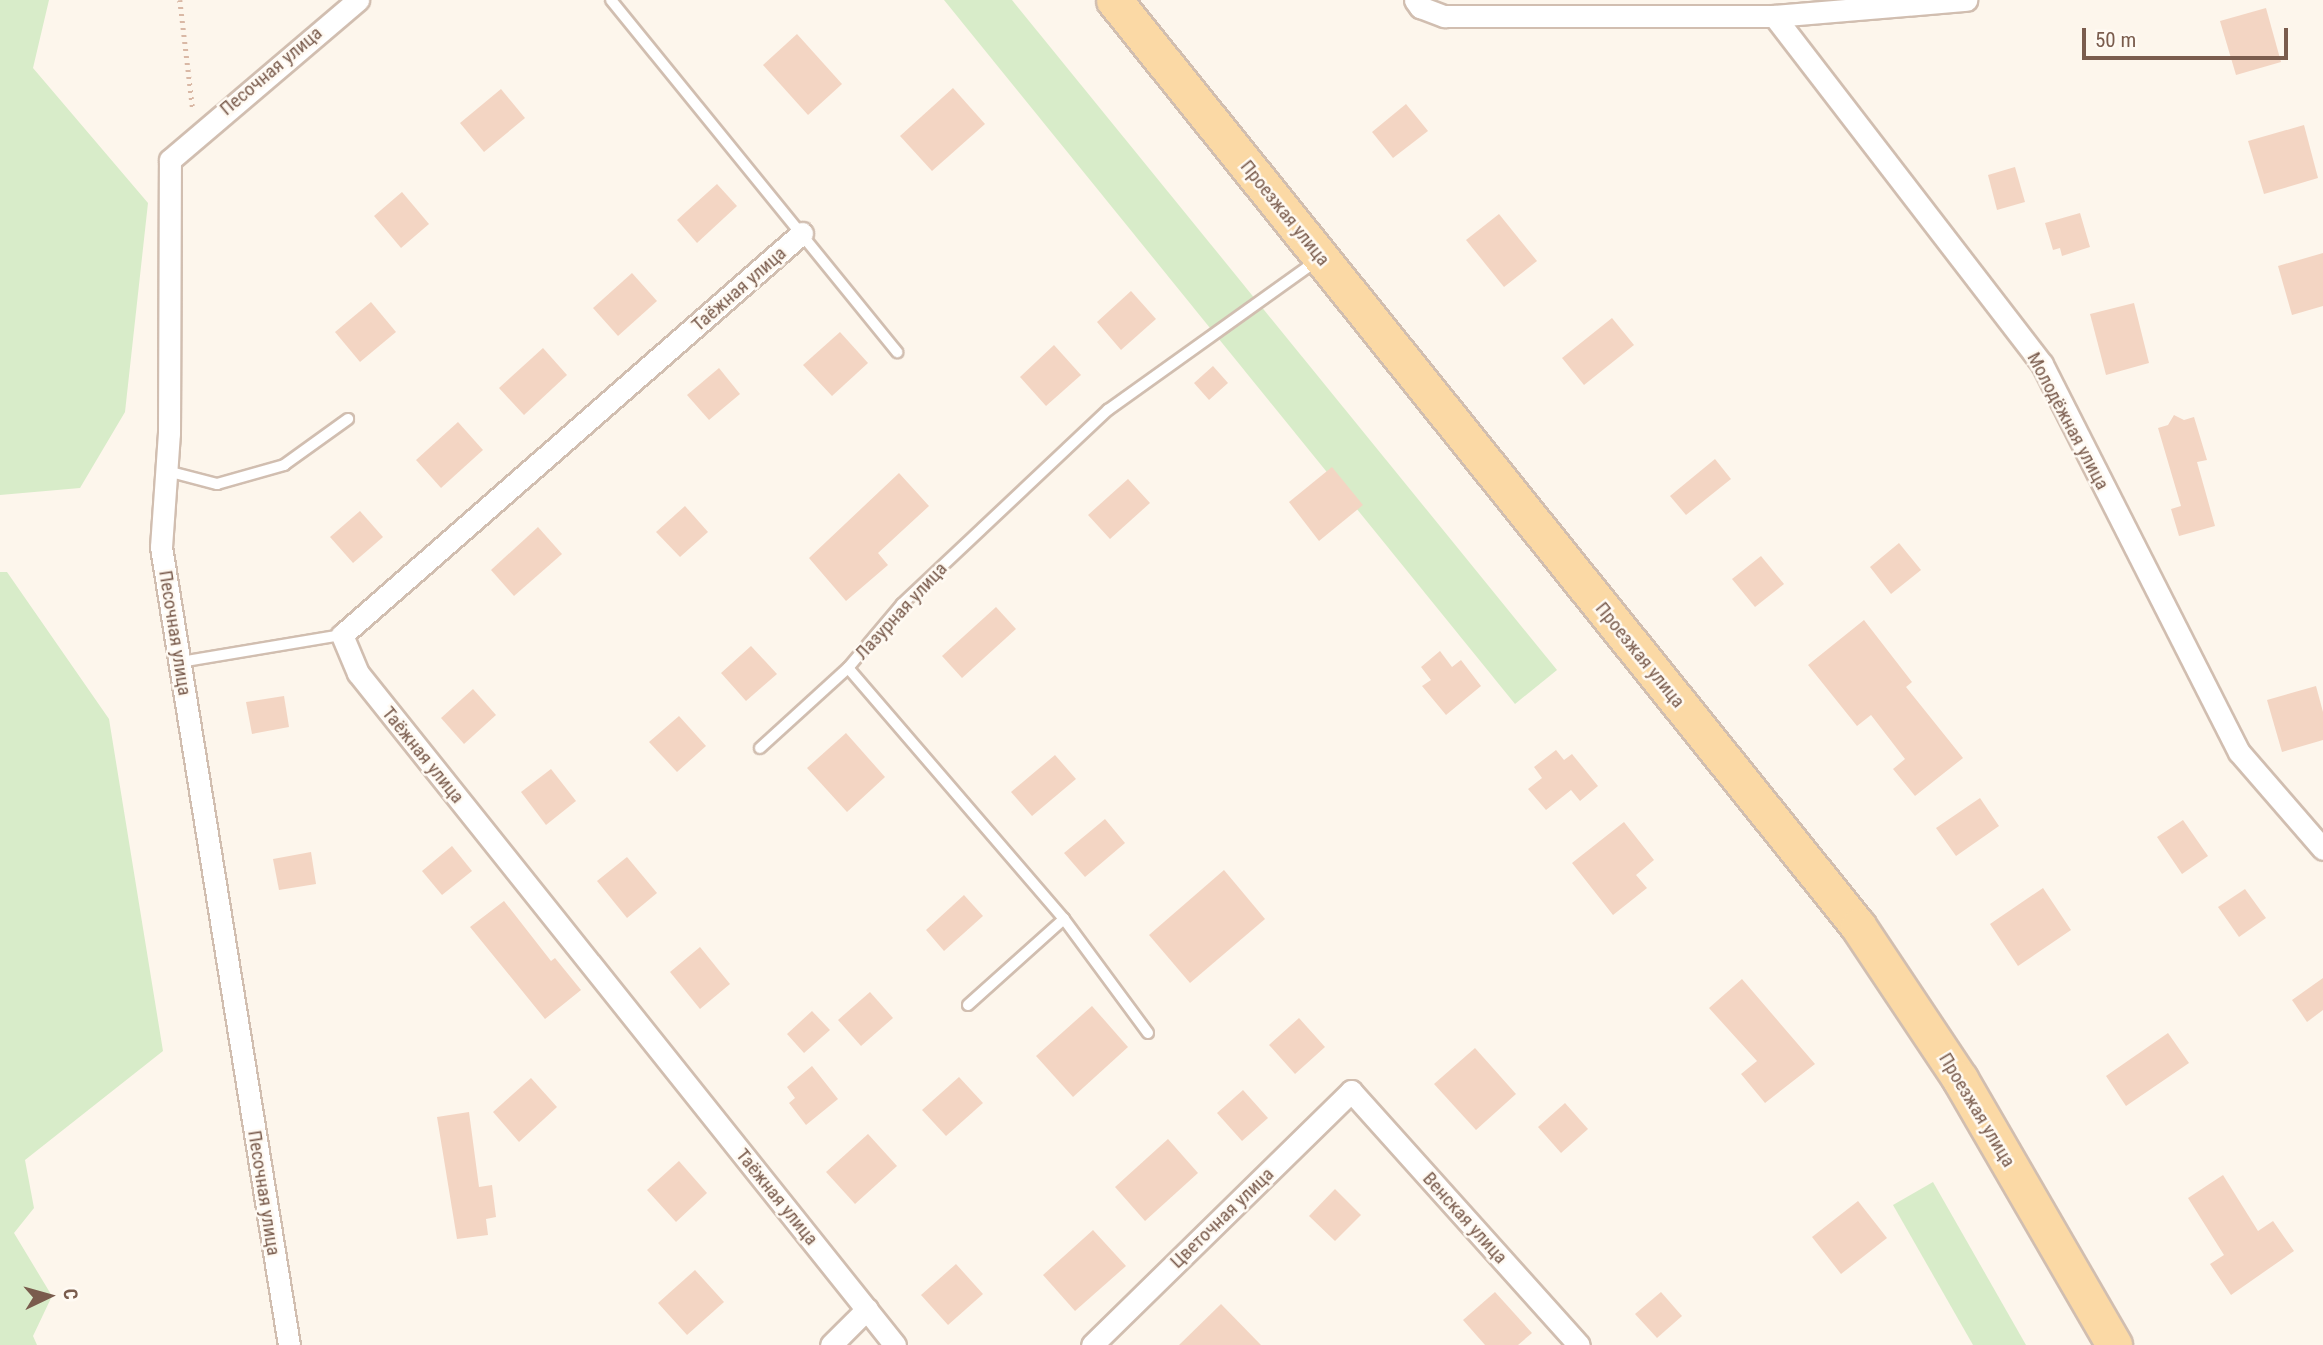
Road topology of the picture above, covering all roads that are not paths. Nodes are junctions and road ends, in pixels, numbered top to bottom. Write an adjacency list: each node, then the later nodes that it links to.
1 (358, 0): 11 (street, Песочная улица)
2 (611, 0): 7 (lane)
3 (1114, 0): 8 (main road, Проезжая улица)
4 (1415, 0): 6 (street)
5 (1966, 0): 6 (street)
6 (1774, 16): 16 (street, Молодёжная улица)
7 (802, 233): 9 (lane); 12 (street, Таёжная улица)
8 (1321, 258): 14 (lane, Лазурная улица); 27 (main road, Проезжая улица)
9 (897, 352)
10 (348, 419): 11 (lane)
11 (167, 471): 13 (street, Песочная улица)
12 (342, 635): 13 (lane); 21 (street, Таёжная улица)
13 (180, 662): 22 (street, Песочная улица)
14 (848, 668): 15 (lane); 17 (lane, Лазурная улица)
15 (760, 748)
16 (2323, 849)
17 (1063, 919): 18 (lane); 19 (lane, Лазурная улица)
18 (968, 1005)
19 (1148, 1033)
20 (1351, 1091): 25 (street, Цветочная улица); 26 (street, Венская улица)
21 (867, 1309): 23 (street); 24 (street, Таёжная улица)
22 (289, 1345)
23 (831, 1345)
24 (895, 1345)
25 (1092, 1345)
26 (1579, 1345)
27 (2114, 1345)

